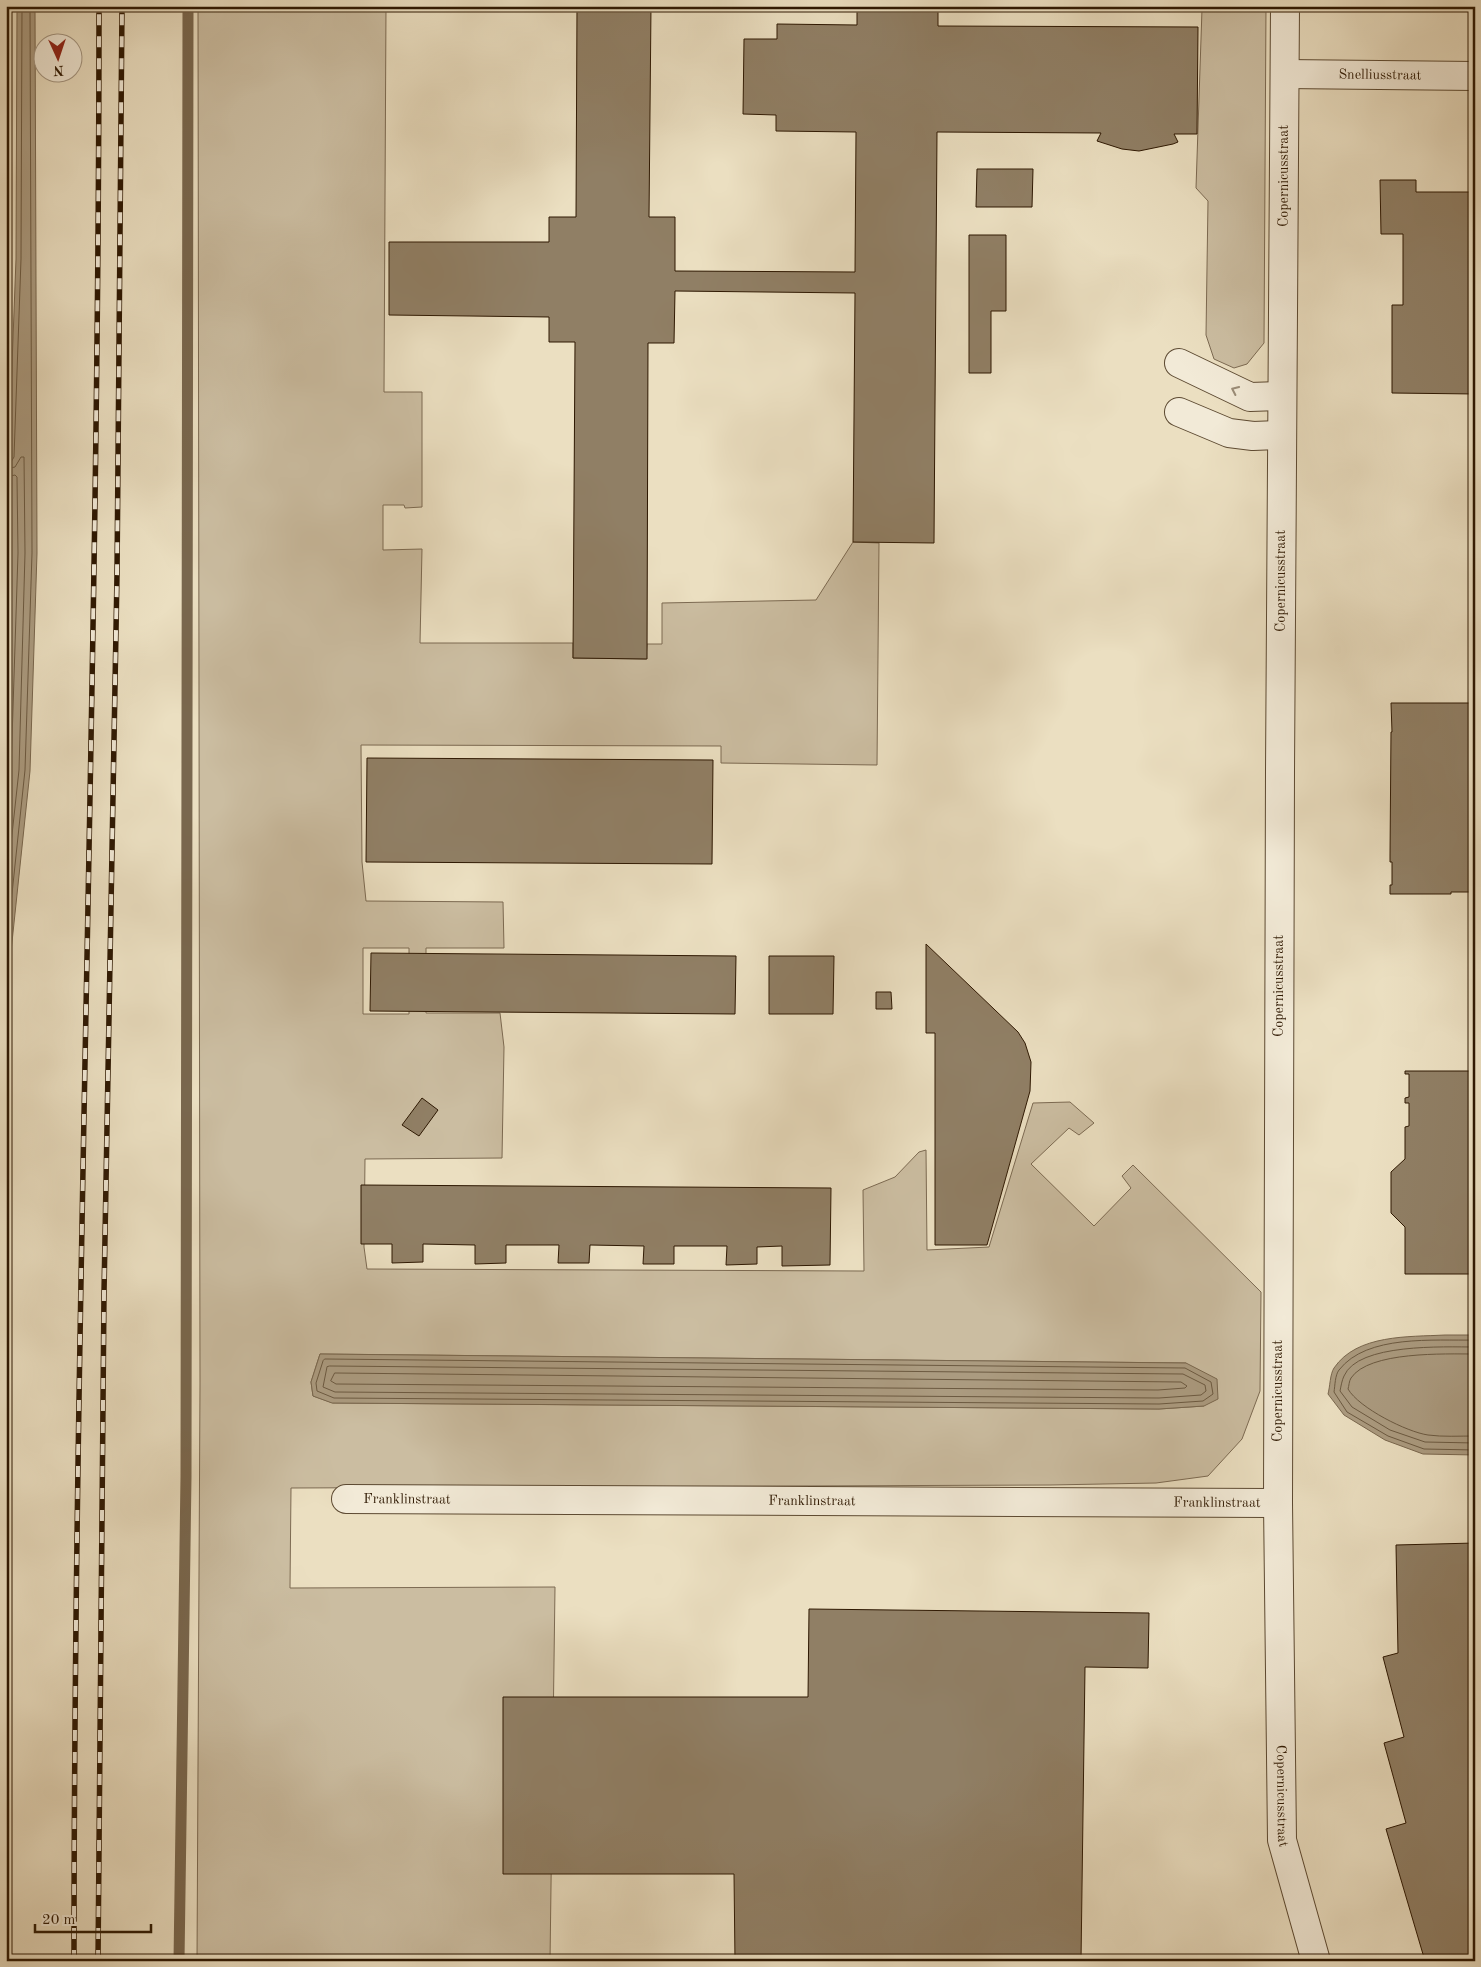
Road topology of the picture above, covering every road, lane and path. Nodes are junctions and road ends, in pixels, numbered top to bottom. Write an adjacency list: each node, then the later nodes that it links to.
1 (1285, 6): 2 (street, Copernicusstraat)
2 (1284, 74): 3 (street, Snelliusstraat); 5 (street, Copernicusstraat)
3 (1475, 76)
4 (1180, 363): 5 (street, one-way to 4)
5 (1282, 396): 7 (street, Copernicusstraat)
6 (1178, 412): 7 (street)
7 (1282, 435): 9 (street, Copernicusstraat)
8 (346, 1499): 9 (street, Franklinstraat)
9 (1278, 1503): 10 (street, Copernicusstraat)
10 (1316, 1961)

